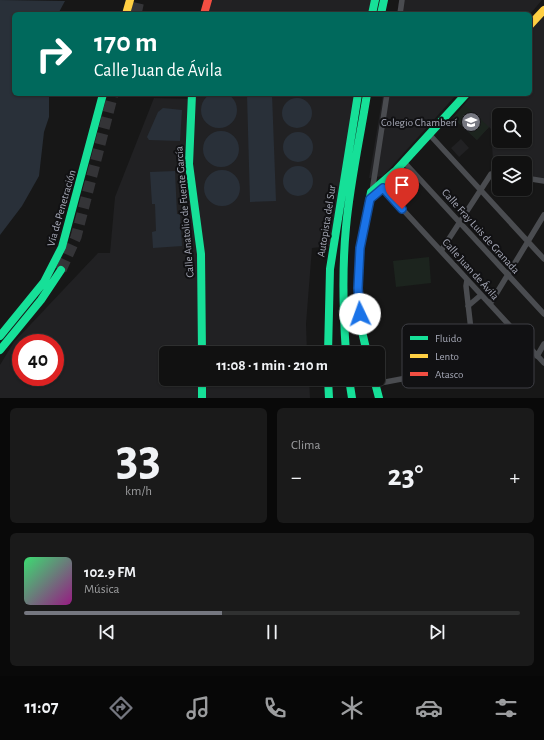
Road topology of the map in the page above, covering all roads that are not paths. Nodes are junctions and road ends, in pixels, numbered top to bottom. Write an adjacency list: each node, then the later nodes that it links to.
1 (130, 0): 7 (main road)
2 (375, 0): 9 (main road)
3 (384, 0): 10 (main road)
4 (402, 0): 11 (street)
5 (207, 1): 8 (main road)
6 (544, 10): 12 (main road)
7 (127, 12)
8 (204, 12)
9 (372, 12)
10 (381, 12)
11 (400, 12)
12 (532, 23)
13 (102, 96): 42 (main road, Vía de Penetración)
14 (192, 96): 44 (main road, Calle Anatolio de Fuente García)
15 (358, 96): 45 (main road, Autopista del Sur)
16 (367, 96): 46 (main road, Autopista del Sur)
17 (387, 96): 22 (street)
18 (464, 96): 19 (main road)
19 (429, 134): 20 (main road); 26 (street)
20 (404, 162): 25 (main road); 29 (street, Calle Fray Luis de Granada)
21 (492, 174): 26 (street)
22 (374, 175): 25 (street); 27 (street)
23 (532, 179): 24 (street)
24 (544, 180)
25 (384, 184): 27 (main road); 31 (street, Calle Juan de Ávila)
26 (481, 190): 29 (street); 30 (street)
27 (371, 196): 47 (main road)
28 (544, 215): 30 (street)
29 (460, 223): 31 (street); 34 (street, Calle Fray Luis de Granada)
30 (528, 242): 32 (street); 34 (street)
31 (441, 252): 35 (street, Calle Juan de Ávila)
32 (544, 259)
33 (61, 270): 48 (main road)
34 (508, 275): 37 (street); 39 (street, Calle Fray Luis de Granada)
35 (467, 280): 36 (street, Calle Juan de Ávila); 38 (street)
36 (481, 295): 37 (street, Calle Juan de Ávila); 38 (street)
37 (490, 304): 41 (street, Calle Juan de Ávila)
38 (468, 306): 40 (street)
39 (544, 314)
40 (470, 324)
41 (508, 324)
42 (2, 335)
43 (544, 344): 50 (street)
44 (202, 346)
45 (328, 346)
46 (346, 346)
47 (365, 346)
48 (0, 350)
49 (534, 353): 50 (street, Calle Juan de Ávila)
50 (537, 356): 51 (street, Calle Juan de Ávila)
51 (544, 363)
52 (402, 377): 53 (street)
53 (385, 379)
54 (202, 386): 58 (main road)
55 (328, 386): 59 (main road)
56 (350, 386): 60 (main road)
57 (375, 386): 61 (main road)
58 (202, 398)
59 (329, 398)
60 (352, 398)
61 (379, 398)

